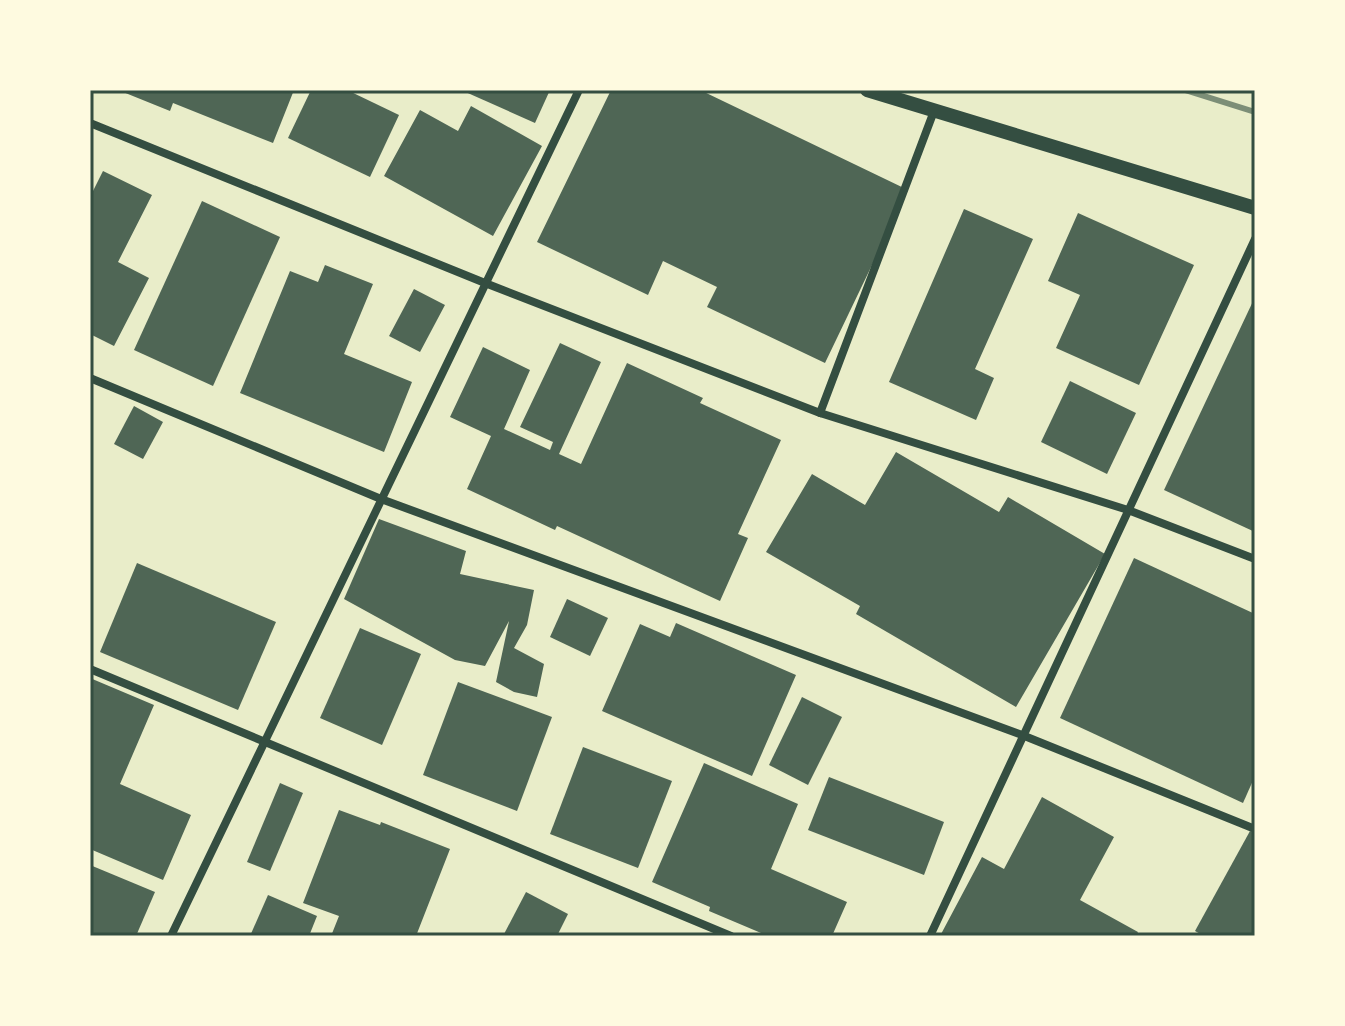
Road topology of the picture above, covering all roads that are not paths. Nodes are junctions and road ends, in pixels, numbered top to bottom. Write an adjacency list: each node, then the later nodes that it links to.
1 (579, 90): 7 (street)
2 (867, 90): 3 (street)
3 (934, 111): 5 (street); 9 (street)
4 (90, 123): 7 (street)
5 (1255, 208)
6 (1255, 239): 11 (street)
7 (485, 283): 9 (street); 10 (street)
8 (90, 378): 10 (street)
9 (820, 413): 11 (street)
10 (381, 499): 14 (street); 15 (street)
11 (1128, 510): 12 (street); 14 (street)
12 (1255, 559)
13 (90, 669): 15 (street)
14 (1022, 735): 16 (street); 19 (street)
15 (264, 742): 17 (street); 18 (street)
16 (1255, 829)
17 (171, 936)
18 (731, 936)
19 (930, 936)

